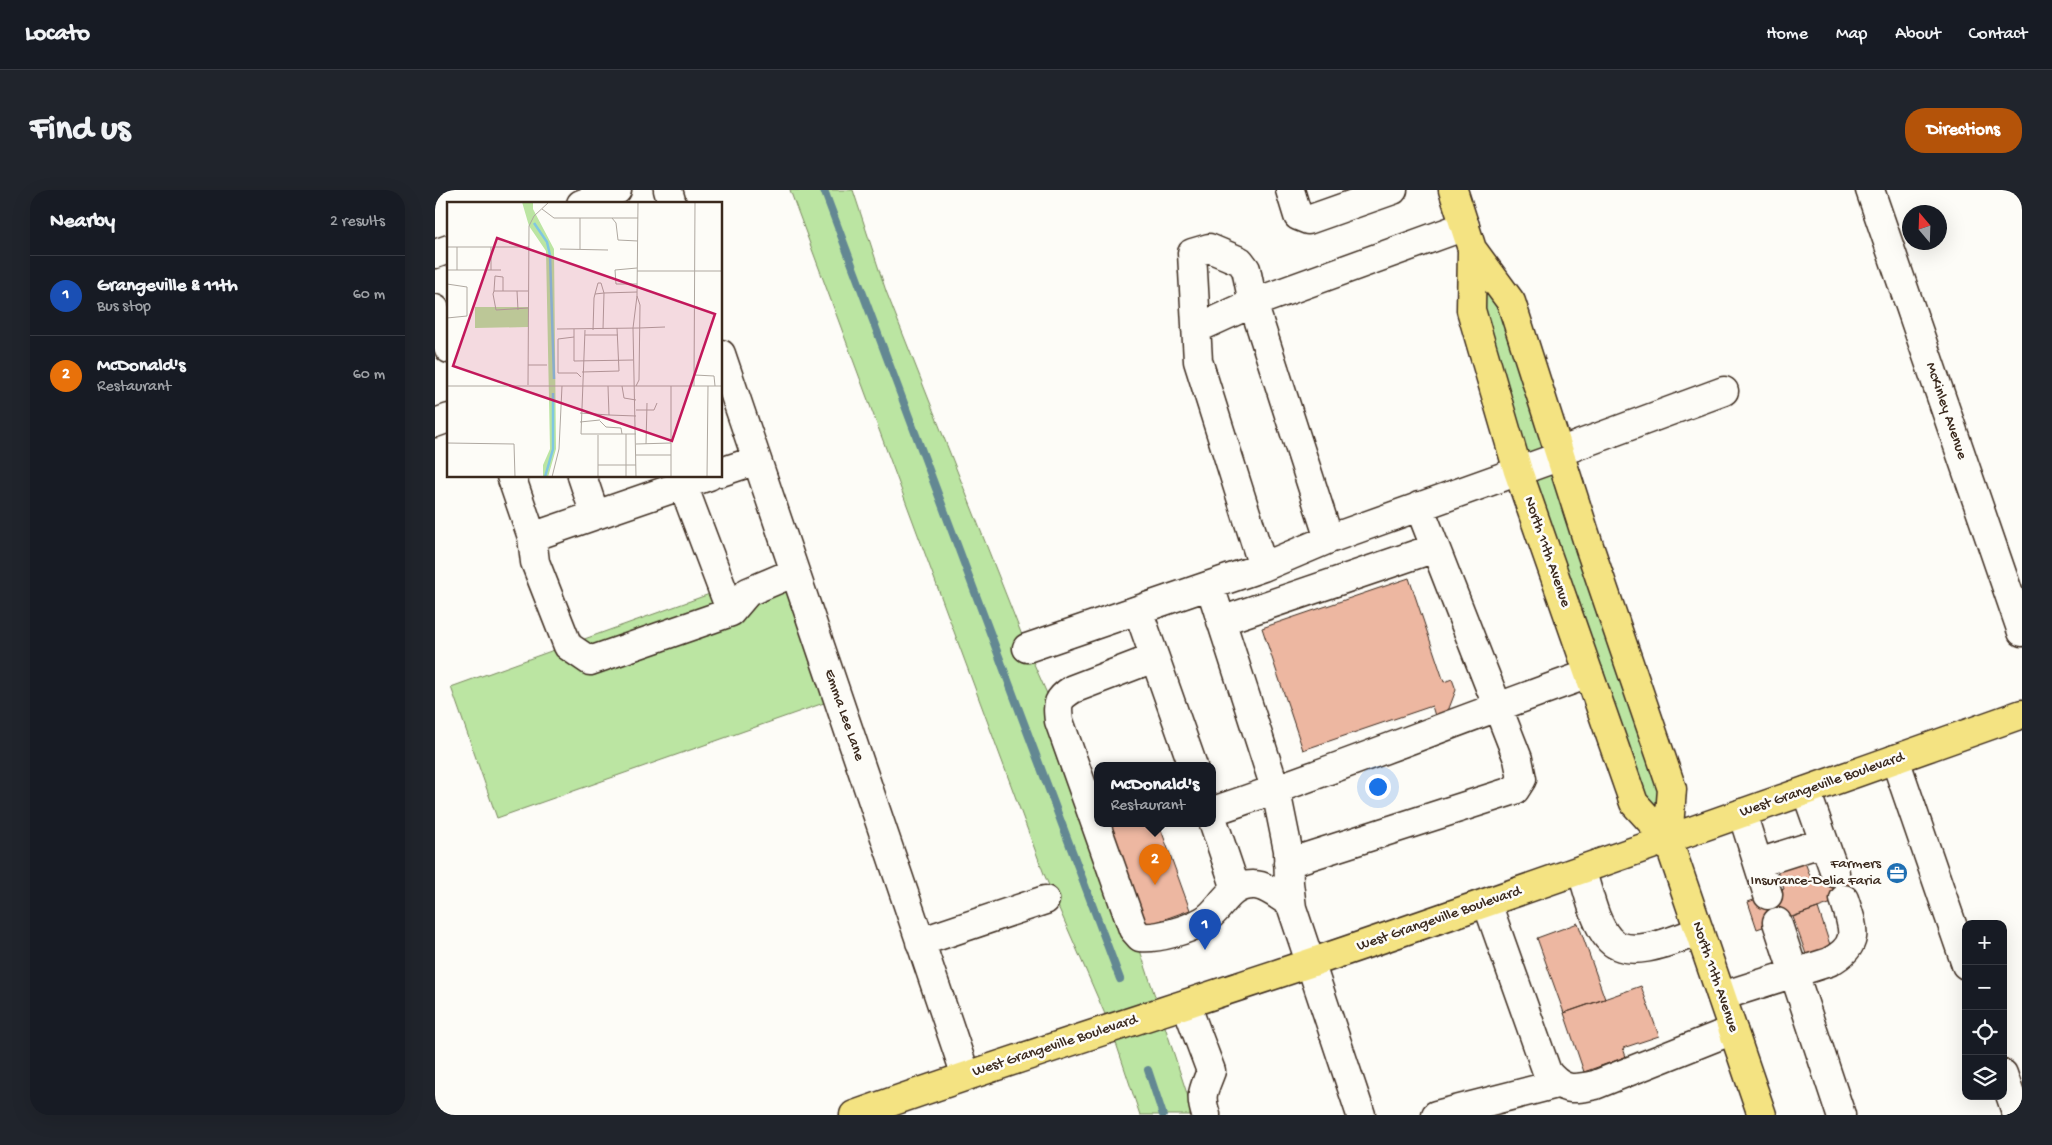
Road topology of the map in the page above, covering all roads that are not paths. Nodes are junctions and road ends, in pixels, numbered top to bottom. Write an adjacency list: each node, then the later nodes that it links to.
1 (617, 190): 7 (street)
2 (668, 190): 8 (street)
3 (1290, 190): 4 (street)
4 (1393, 190)
5 (1453, 190): 9 (main road, North 11th Avenue)
6 (1870, 190): 39 (street, McKinley Avenue)
7 (586, 202)
8 (672, 202)
9 (1469, 238): 12 (street); 20 (main road, North 11th Avenue); 22 (main road, North 11th Avenue)
10 (447, 250): 11 (street)
11 (435, 254)
12 (1253, 303): 14 (street); 14 (street); 31 (street)
13 (435, 309): 15 (street)
14 (1196, 329): 33 (street)
15 (447, 343)
16 (723, 360): 21 (street, Emma Lee Lane)
17 (1724, 391): 20 (street)
18 (447, 419): 19 (street)
19 (435, 423)
20 (1560, 454): 22 (street); 54 (main road, North 11th Avenue)
21 (757, 460): 23 (street); 34 (street, Emma Lee Lane)
22 (1519, 470): 28 (street); 42 (main road, North 11th Avenue)
23 (723, 471)
24 (512, 478): 30 (street)
25 (583, 478): 29 (street)
26 (703, 478): 27 (street)
27 (683, 485): 29 (street); 37 (street)
28 (1419, 506): 31 (street); 32 (street)
29 (595, 515): 30 (street)
30 (532, 537): 37 (street)
31 (1329, 538): 33 (street)
32 (1435, 548): 38 (street); 43 (street)
33 (1263, 567): 35 (street)
34 (795, 572): 37 (street); 68 (street, Emma Lee Lane)
35 (1210, 586): 36 (street); 38 (street)
36 (1138, 610): 40 (street); 41 (street)
37 (731, 612)
38 (1221, 621): 47 (street)
39 (2022, 632)
40 (1027, 648)
41 (1154, 658): 46 (street); 51 (street)
42 (1589, 674): 43 (street); 54 (main road, North 11th Avenue)
43 (1497, 706): 47 (street); 56 (street)
44 (2022, 714): 45 (main road, West Grangeville Boulevard)
45 (1895, 759): 48 (main road, West Grangeville Boulevard); 69 (street)
46 (1192, 762)
47 (1276, 790): 49 (street); 56 (street)
48 (1806, 791): 50 (main road, West Grangeville Boulevard); 55 (street)
49 (1216, 810)
50 (1742, 813): 54 (main road, West Grangeville Boulevard); 57 (street)
51 (1094, 819)
52 (1097, 827): 60 (street)
53 (1215, 827): 60 (street)
54 (1668, 840): 58 (main road, West Grangeville Boulevard); 67 (main road, North 11th Avenue)
55 (1824, 842): 57 (street); 59 (street)
56 (1288, 863): 65 (street)
57 (1758, 863): 61 (street)
58 (1581, 870): 64 (main road, West Grangeville Boulevard); 67 (street)
59 (1835, 873)
60 (1237, 889): 65 (street)
61 (1768, 895)
62 (1844, 899): 71 (street)
63 (1045, 900): 68 (street)
64 (1487, 903): 70 (main road, West Grangeville Boulevard); 76 (street)
65 (1291, 904): 70 (street)
66 (1777, 922): 71 (street)
67 (1699, 931): 72 (main road, North 11th Avenue)
68 (921, 942): 75 (street, Emma Lee Lane)
69 (1962, 953)
70 (1311, 963): 73 (main road, West Grangeville Boulevard); 81 (street)
71 (1793, 973): 72 (street); 84 (street)
72 (1722, 996): 74 (main road, North 11th Avenue)
73 (1186, 1004): 75 (main road, West Grangeville Boulevard); 80 (street)
74 (1733, 1030): 76 (street); 83 (main road, North 11th Avenue)
75 (966, 1076): 79 (main road, West Grangeville Boulevard)
76 (1557, 1084): 78 (street)
77 (2007, 1086): 85 (street)
78 (1502, 1107): 82 (street)
79 (854, 1115)
80 (1206, 1115)
81 (1361, 1115)
82 (1436, 1115)
83 (1762, 1115)
84 (1841, 1115)
85 (2017, 1115)

